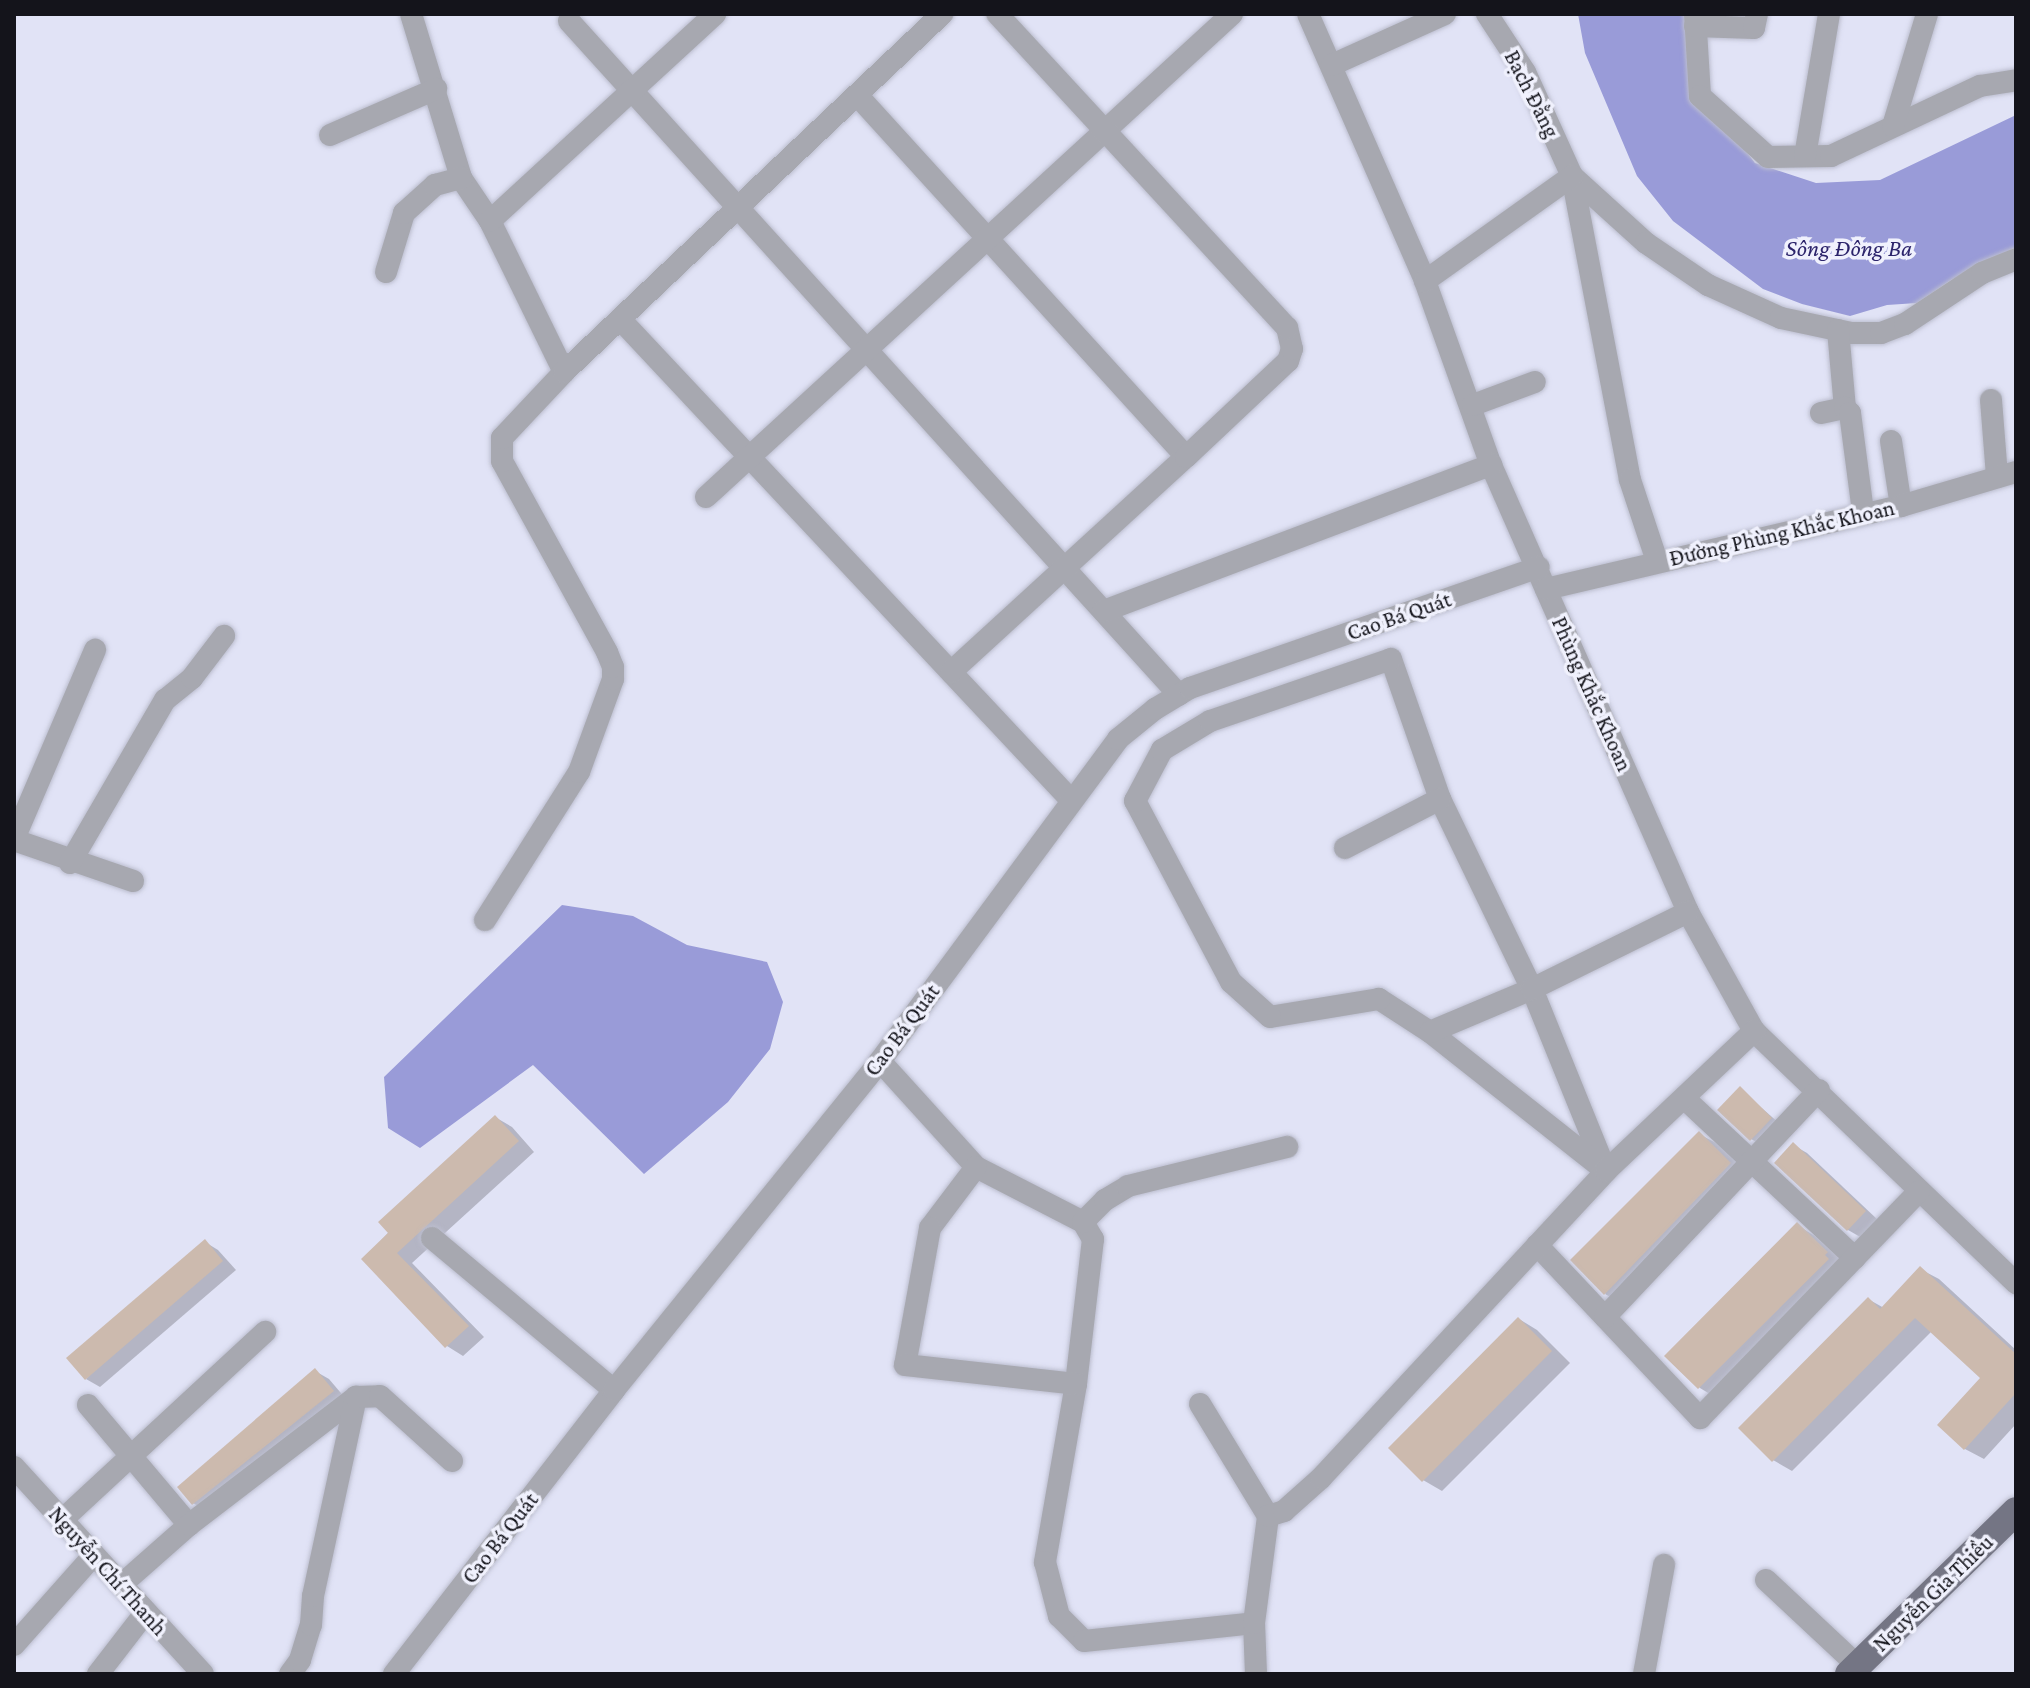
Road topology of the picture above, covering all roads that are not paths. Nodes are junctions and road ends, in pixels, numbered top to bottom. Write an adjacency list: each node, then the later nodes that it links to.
1 (411, 14): 16 (street)
2 (715, 14): 17 (street)
3 (942, 14): 18 (street)
4 (997, 14): 20 (street)
5 (1232, 14): 20 (street)
6 (1308, 14): 14 (street, Phùng Khắc Khoan)
7 (1445, 14): 14 (street)
8 (1487, 14): 23 (street, Bạch Đằng)
9 (1757, 14): 12 (street)
10 (1829, 14): 22 (street)
11 (1927, 14): 19 (street)
12 (1695, 20): 22 (street)
13 (569, 21): 17 (street)
14 (1332, 65): 30 (street, Phùng Khắc Khoan)
15 (2016, 80): 19 (street)
16 (436, 89): 21 (street); 24 (street)
17 (632, 91): 25 (street); 26 (street)
18 (857, 95): 25 (street); 27 (street)
19 (1893, 126): 22 (street)
20 (1104, 131): 27 (street); 42 (street)
21 (330, 135)
22 (1805, 156)
23 (1572, 176): 30 (street); 32 (street); 48 (street)
24 (461, 178): 26 (street); 29 (street)
25 (738, 207): 31 (street); 33 (street)
26 (490, 221): 34 (street)
27 (988, 239): 33 (street); 42 (street)
28 (2016, 259): 32 (street)
29 (386, 272)
30 (1425, 281): 37 (street, Phùng Khắc Khoan)
31 (620, 319): 34 (street); 41 (street)
32 (1838, 330): 38 (street)
33 (867, 350): 41 (street); 50 (street)
34 (564, 372): 64 (street)
35 (1535, 382): 37 (street)
36 (1991, 400): 44 (street)
37 (1473, 405): 43 (street, Phùng Khắc Khoan)
38 (1845, 408): 39 (street); 47 (street)
39 (1821, 413)
40 (1891, 441): 46 (street)
41 (750, 457): 45 (street); 55 (street)
42 (1186, 457): 50 (street)
43 (1491, 465): 49 (street, Phùng Khắc Khoan); 52 (street)
44 (2006, 474): 46 (street, Đường Phùng Khắc Khoan)
45 (706, 497)
46 (1901, 506): 47 (street, Đường Phùng Khắc Khoan)
47 (1863, 512): 48 (street, Đường Phùng Khắc Khoan)
48 (1657, 561): 51 (street, Đường Phùng Khắc Khoan)
49 (1539, 567): 51 (street, Phùng Khắc Khoan); 56 (street, Cao Bá Quát)
50 (1065, 568): 52 (street); 55 (street)
51 (1546, 589): 63 (street, Phùng Khắc Khoan)
52 (1104, 611): 56 (street)
53 (224, 636): 61 (street)
54 (95, 650): 59 (street)
55 (951, 672): 57 (street)
56 (1179, 695): 57 (street, Cao Bá Quát)
57 (1070, 799): 68 (street, Cao Bá Quát)
58 (1440, 799): 60 (street); 65 (street); 67 (street)
59 (14, 840): 61 (street)
60 (1345, 848)
61 (70, 863): 62 (street)
62 (133, 881)
63 (1688, 912): 65 (street); 66 (street, Phùng Khắc Khoan)
64 (485, 920)
65 (1532, 989): 67 (street); 74 (street)
66 (1754, 1031): 69 (street, Phùng Khắc Khoan); 70 (street)
67 (1430, 1032): 74 (street)
68 (880, 1061): 73 (street); 84 (street, Cao Bá Quát)
69 (1819, 1090): 72 (street); 75 (street, Phùng Khắc Khoan)
70 (1684, 1098): 72 (street); 74 (street)
71 (1287, 1147): 76 (street)
72 (1753, 1161): 79 (street); 81 (street)
73 (976, 1167): 76 (street); 83 (street)
74 (1606, 1171): 78 (street)
75 (1919, 1191): 79 (street); 80 (street, Phùng Khắc Khoan)
76 (1083, 1222): 83 (street)
77 (432, 1238): 84 (street)
78 (1537, 1245): 81 (street); 92 (street)
79 (1855, 1258): 81 (street)
80 (2016, 1283)
81 (1605, 1317)
82 (265, 1332): 88 (street)
83 (1076, 1384): 100 (street)
84 (614, 1390): 106 (street, Cao Bá Quát)
85 (356, 1397): 89 (street); 94 (street); 105 (street)
86 (1200, 1404): 92 (street)
87 (88, 1405): 88 (street)
88 (131, 1457): 93 (street); 94 (street)
89 (452, 1461)
90 (14, 1467): 93 (street, Nguyễn Chí Thanh)
91 (2016, 1511): 102 (main road, Nguyễn Gia Thiều)
92 (1268, 1516): 100 (street)
93 (62, 1520): 95 (street, Nguyễn Chí Thanh)
94 (189, 1525): 98 (street)
95 (94, 1555): 98 (street, Nguyễn Chí Thanh); 101 (street)
96 (1664, 1565): 108 (street)
97 (1766, 1580): 102 (street)
98 (121, 1585): 99 (street, Nguyễn Chí Thanh)
99 (146, 1612): 103 (street); 104 (street, Nguyễn Chí Thanh)
100 (1254, 1623): 107 (street)
101 (14, 1645)
102 (1853, 1670)
103 (98, 1674)
104 (203, 1674)
105 (290, 1674)
106 (394, 1674)
107 (1256, 1674)
108 (1644, 1674)

